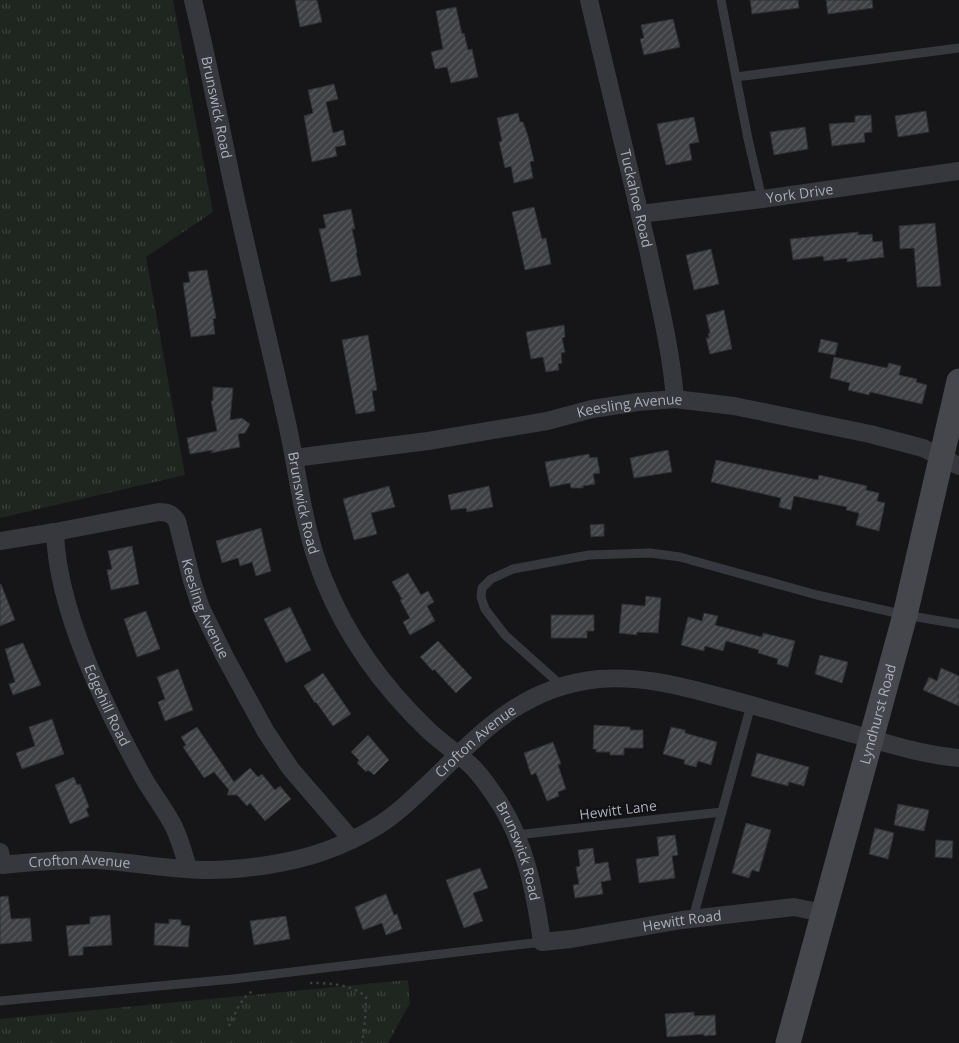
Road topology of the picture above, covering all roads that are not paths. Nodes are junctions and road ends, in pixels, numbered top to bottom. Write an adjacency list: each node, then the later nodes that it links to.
1 (192, 0): 11 (street, Brunswick Road)
2 (589, 0): 8 (street, Tuckahoe Road)
3 (721, 0): 5 (lane)
4 (959, 48): 5 (lane)
5 (736, 77): 7 (lane)
6 (959, 171): 7 (street, York Drive)
7 (762, 199): 8 (street, York Drive)
8 (640, 214): 10 (street, Tuckahoe Road)
9 (959, 381): 12 (main road, Lyndhurst Road)
10 (675, 399): 11 (street, Keesling Avenue); 12 (street, Keesling Avenue)
11 (294, 458): 20 (street, Brunswick Road)
12 (950, 462): 15 (main road, Lyndhurst Road)
13 (55, 532): 14 (street, Keesling Avenue); 24 (street, Keesling Avenue); 26 (street, Edgehill Road)
14 (0, 541)
15 (905, 616): 16 (lane); 17 (lane); 19 (main road, Lyndhurst Road)
16 (959, 624)
17 (562, 686): 18 (street, Crofton Avenue); 20 (street, Crofton Avenue)
18 (751, 705): 19 (street, Crofton Avenue); 22 (lane)
19 (871, 740): 21 (street, Crofton Avenue); 27 (main road, Lyndhurst Road)
20 (457, 754): 23 (street, Brunswick Road); 24 (street, Crofton Avenue)
21 (959, 758)
22 (722, 812): 23 (lane, Hewitt Lane); 28 (lane)
23 (516, 835): 29 (street, Brunswick Road)
24 (352, 840): 26 (street, Crofton Avenue)
25 (1, 861): 26 (street, Crofton Avenue)
26 (188, 868)
27 (823, 913): 28 (street, Hewitt Road); 31 (main road, Lyndhurst Road)
28 (693, 918): 29 (street, Hewitt Road)
29 (542, 942): 30 (lane)
30 (0, 1002)
31 (788, 1043)

